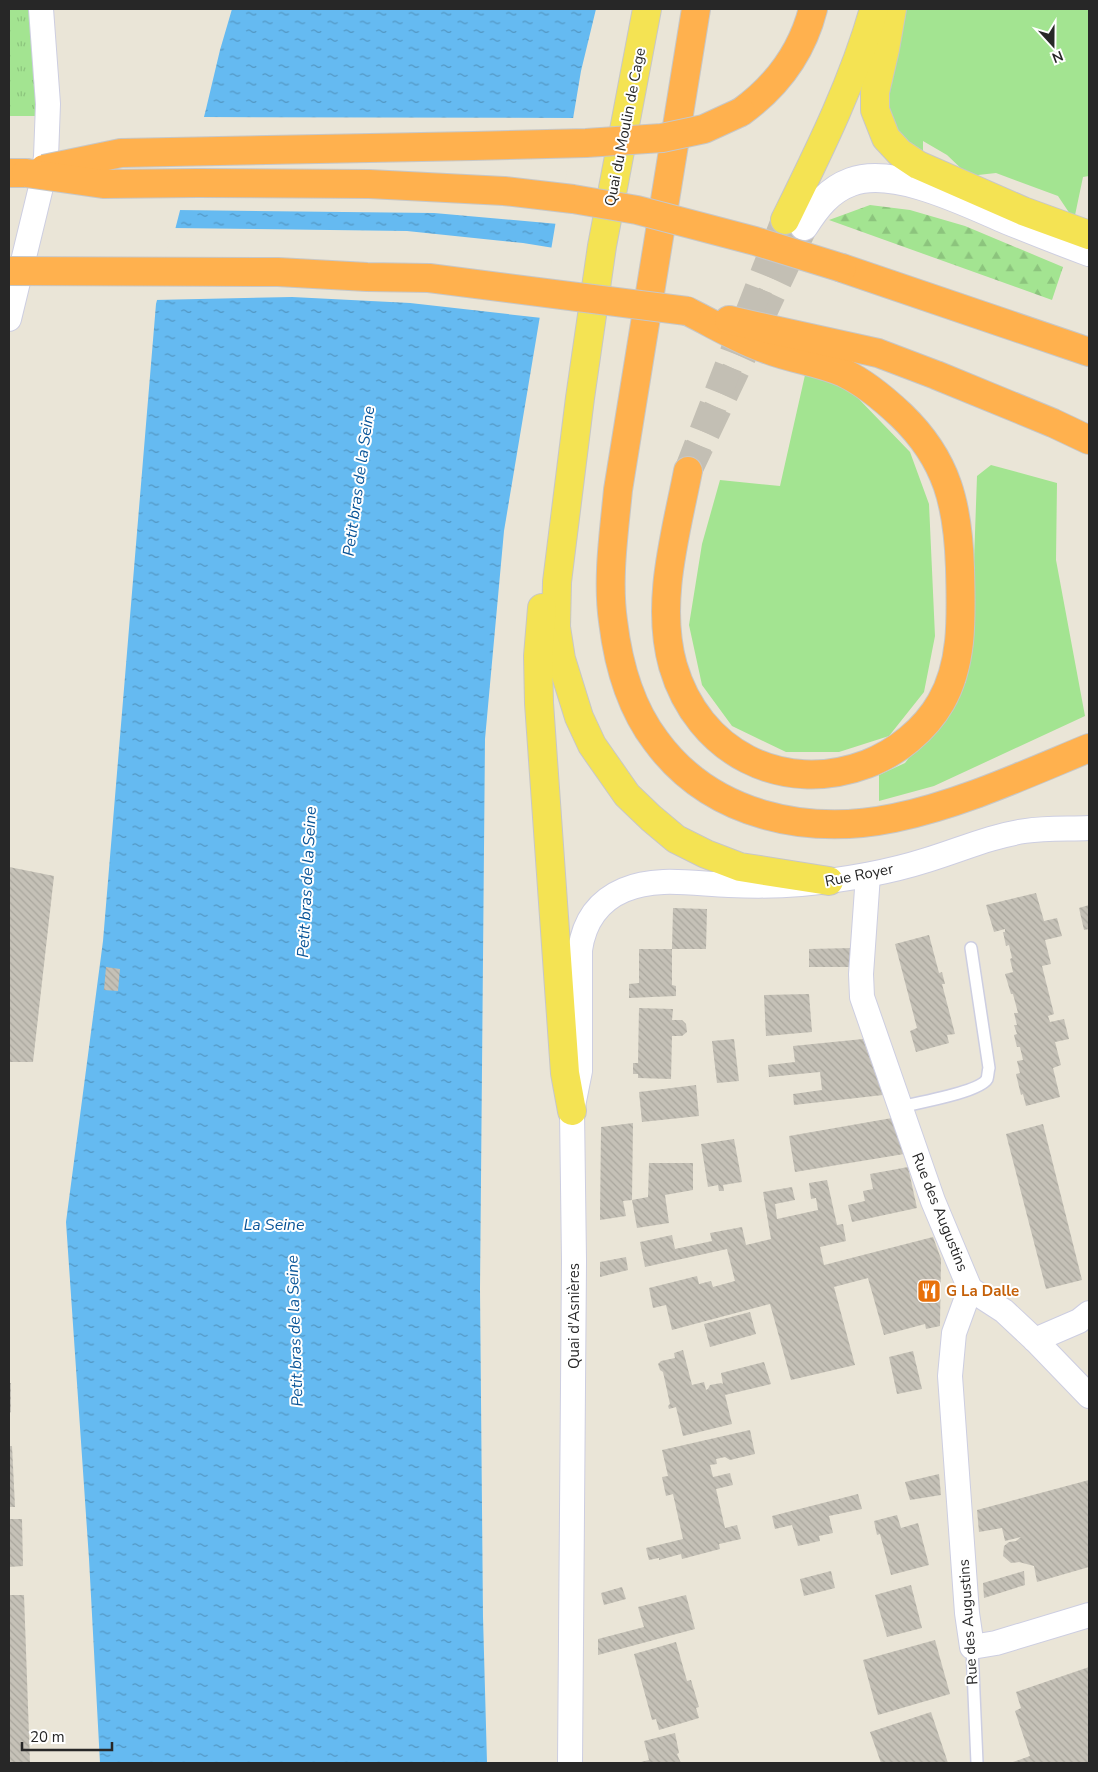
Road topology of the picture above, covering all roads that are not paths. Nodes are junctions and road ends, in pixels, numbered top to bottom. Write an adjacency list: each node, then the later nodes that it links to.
1 (40, 9): 12 (street)
2 (647, 9): 14 (main road, Quai du Moulin de Cage)
3 (696, 9): 17 (highway)
4 (813, 9): 7 (highway, bridge)
5 (874, 9): 9 (main road)
6 (892, 9): 8 (main road)
7 (18, 173): 13 (highway, bridge)
8 (1089, 235)
9 (1089, 252)
10 (9, 271): 11 (highway, bridge)
11 (687, 311): 15 (highway); 16 (highway)
12 (9, 319)
13 (1089, 352)
14 (580, 398): 20 (main road); 24 (main road)
15 (1089, 440)
16 (688, 471)
17 (1089, 748)
18 (1089, 828): 19 (street, Rue Royer)
19 (868, 875): 20 (street, Rue Royer); 23 (street, Rue des Augustins)
20 (829, 881): 21 (street, Rue Royer)
21 (625, 889): 24 (street, Quai d'Asnières)
22 (971, 948): 23 (lane)
23 (900, 1107): 25 (street, Rue des Augustins)
24 (572, 1111): 31 (street, Quai d'Asnières)
25 (970, 1289): 27 (street); 30 (street, Rue des Augustins)
26 (1089, 1313): 27 (street)
27 (1035, 1340): 28 (street)
28 (1089, 1396)
29 (1089, 1615): 30 (street)
30 (972, 1647): 32 (lane, Rue des Augustins)
31 (570, 1763)
32 (977, 1763)

